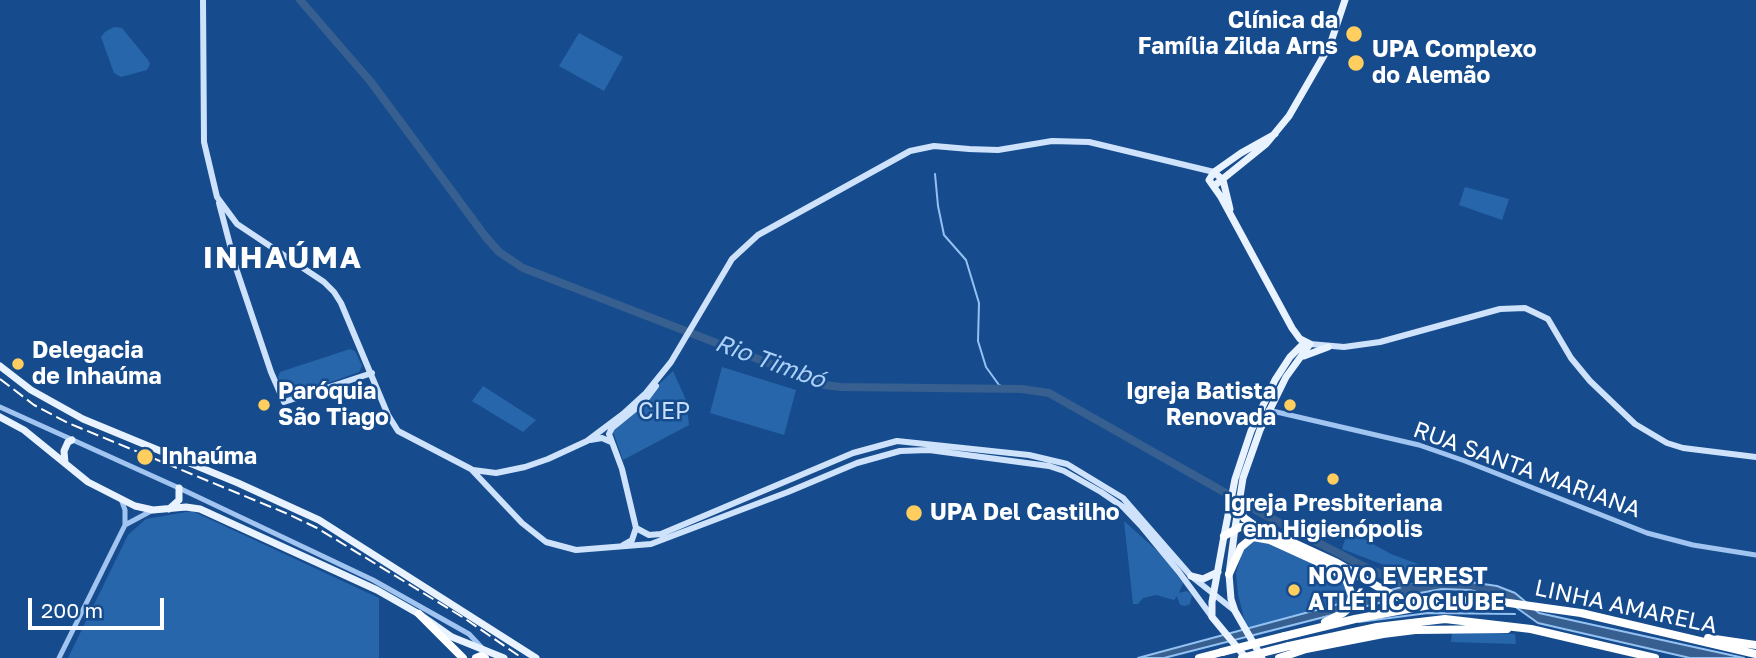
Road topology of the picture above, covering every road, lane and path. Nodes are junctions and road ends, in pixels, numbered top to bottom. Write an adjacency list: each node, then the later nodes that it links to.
1 (203, 0): 8 (main road)
2 (1345, 0): 3 (main road)
3 (1275, 134): 5 (main road); 6 (main road)
4 (1187, 166): 5 (main road); 7 (main road); 19 (main road)
5 (1214, 172): 6 (main road); 7 (main road)
6 (1223, 180): 7 (main road); 9 (main road)
7 (1212, 183): 9 (main road)
8 (217, 197): 10 (main road); 11 (main road)
9 (1231, 217): 12 (main road)
10 (243, 228): 11 (main road); 18 (main road)
11 (227, 236): 18 (main road)
12 (1292, 328): 13 (main road); 15 (main road)
13 (1307, 343): 14 (main road); 15 (main road); 16 (main road)
14 (1328, 347): 16 (main road); 30 (main road)
15 (1295, 352): 21 (main road)
16 (1303, 356): 21 (main road)
17 (0, 366): 70 (main road)
18 (372, 373): 33 (main road)
19 (661, 375): 24 (main road); 25 (main road)
20 (0, 407): 23 (street)
21 (1266, 409): 40 (main road); 49 (street, RUA SANTA MARIANA)
22 (0, 417): 32 (main road)
23 (72, 440): 32 (main road); 36 (street)
24 (587, 441): 25 (main road); 34 (main road)
25 (611, 442): 44 (main road)
26 (875, 446): 27 (main road); 29 (main road); 35 (main road)
27 (963, 447): 28 (main road); 31 (main road)
28 (990, 450): 31 (main road); 52 (main road)
29 (878, 457): 31 (main road); 38 (main road)
30 (1756, 457)
31 (974, 458): 57 (main road)
32 (65, 464): 39 (main road)
33 (471, 470): 34 (main road); 37 (main road)
34 (496, 473): 37 (main road)
35 (785, 483): 38 (main road); 44 (main road)
36 (179, 488): 41 (main road); 65 (street)
37 (492, 489): 48 (main road)
38 (788, 492): 48 (main road)
39 (121, 499): 42 (main road); 43 (street)
40 (1236, 500): 45 (main road); 46 (highway); 47 (main road)
41 (168, 509): 42 (main road); 56 (main road)
42 (153, 510): 43 (street)
43 (125, 525): 66 (street)
44 (636, 528): 48 (main road)
45 (1234, 528): 46 (highway); 47 (highway); 51 (main road)
46 (1261, 528): 54 (highway)
47 (1224, 536): 50 (main road)
48 (619, 547)
49 (1756, 555)
50 (1218, 572): 52 (main road); 53 (main road)
51 (1229, 574): 55 (main road); 58 (highway)
52 (1191, 576): 53 (main road)
53 (1214, 595): 55 (main road); 57 (main road)
54 (1456, 600): 58 (highway, LINHA AMARELA); 59 (highway, LINHA AMARELA)
55 (1235, 611): 63 (main road)
56 (419, 614): 65 (main road); 67 (highway)
57 (1212, 618): 72 (main road)
58 (1310, 630): 71 (highway, LINHA AMARELA, bridge)
59 (1684, 637): 60 (highway); 64 (highway, LINHA AMARELA)
60 (1756, 645)
61 (1289, 652): 62 (highway, LINHA AMARELA); 72 (highway, LINHA AMARELA, bridge); 74 (highway)
62 (1629, 653): 75 (highway); 76 (highway, LINHA AMARELA)
63 (1260, 654): 73 (main road)
64 (1756, 654)
65 (486, 655): 68 (highway); 69 (main road)
66 (59, 658)
67 (463, 658)
68 (476, 658)
69 (504, 658)
70 (536, 658)
71 (1199, 658)
72 (1244, 658)
73 (1252, 658)
74 (1279, 658)
75 (1646, 658)
76 (1655, 658)

